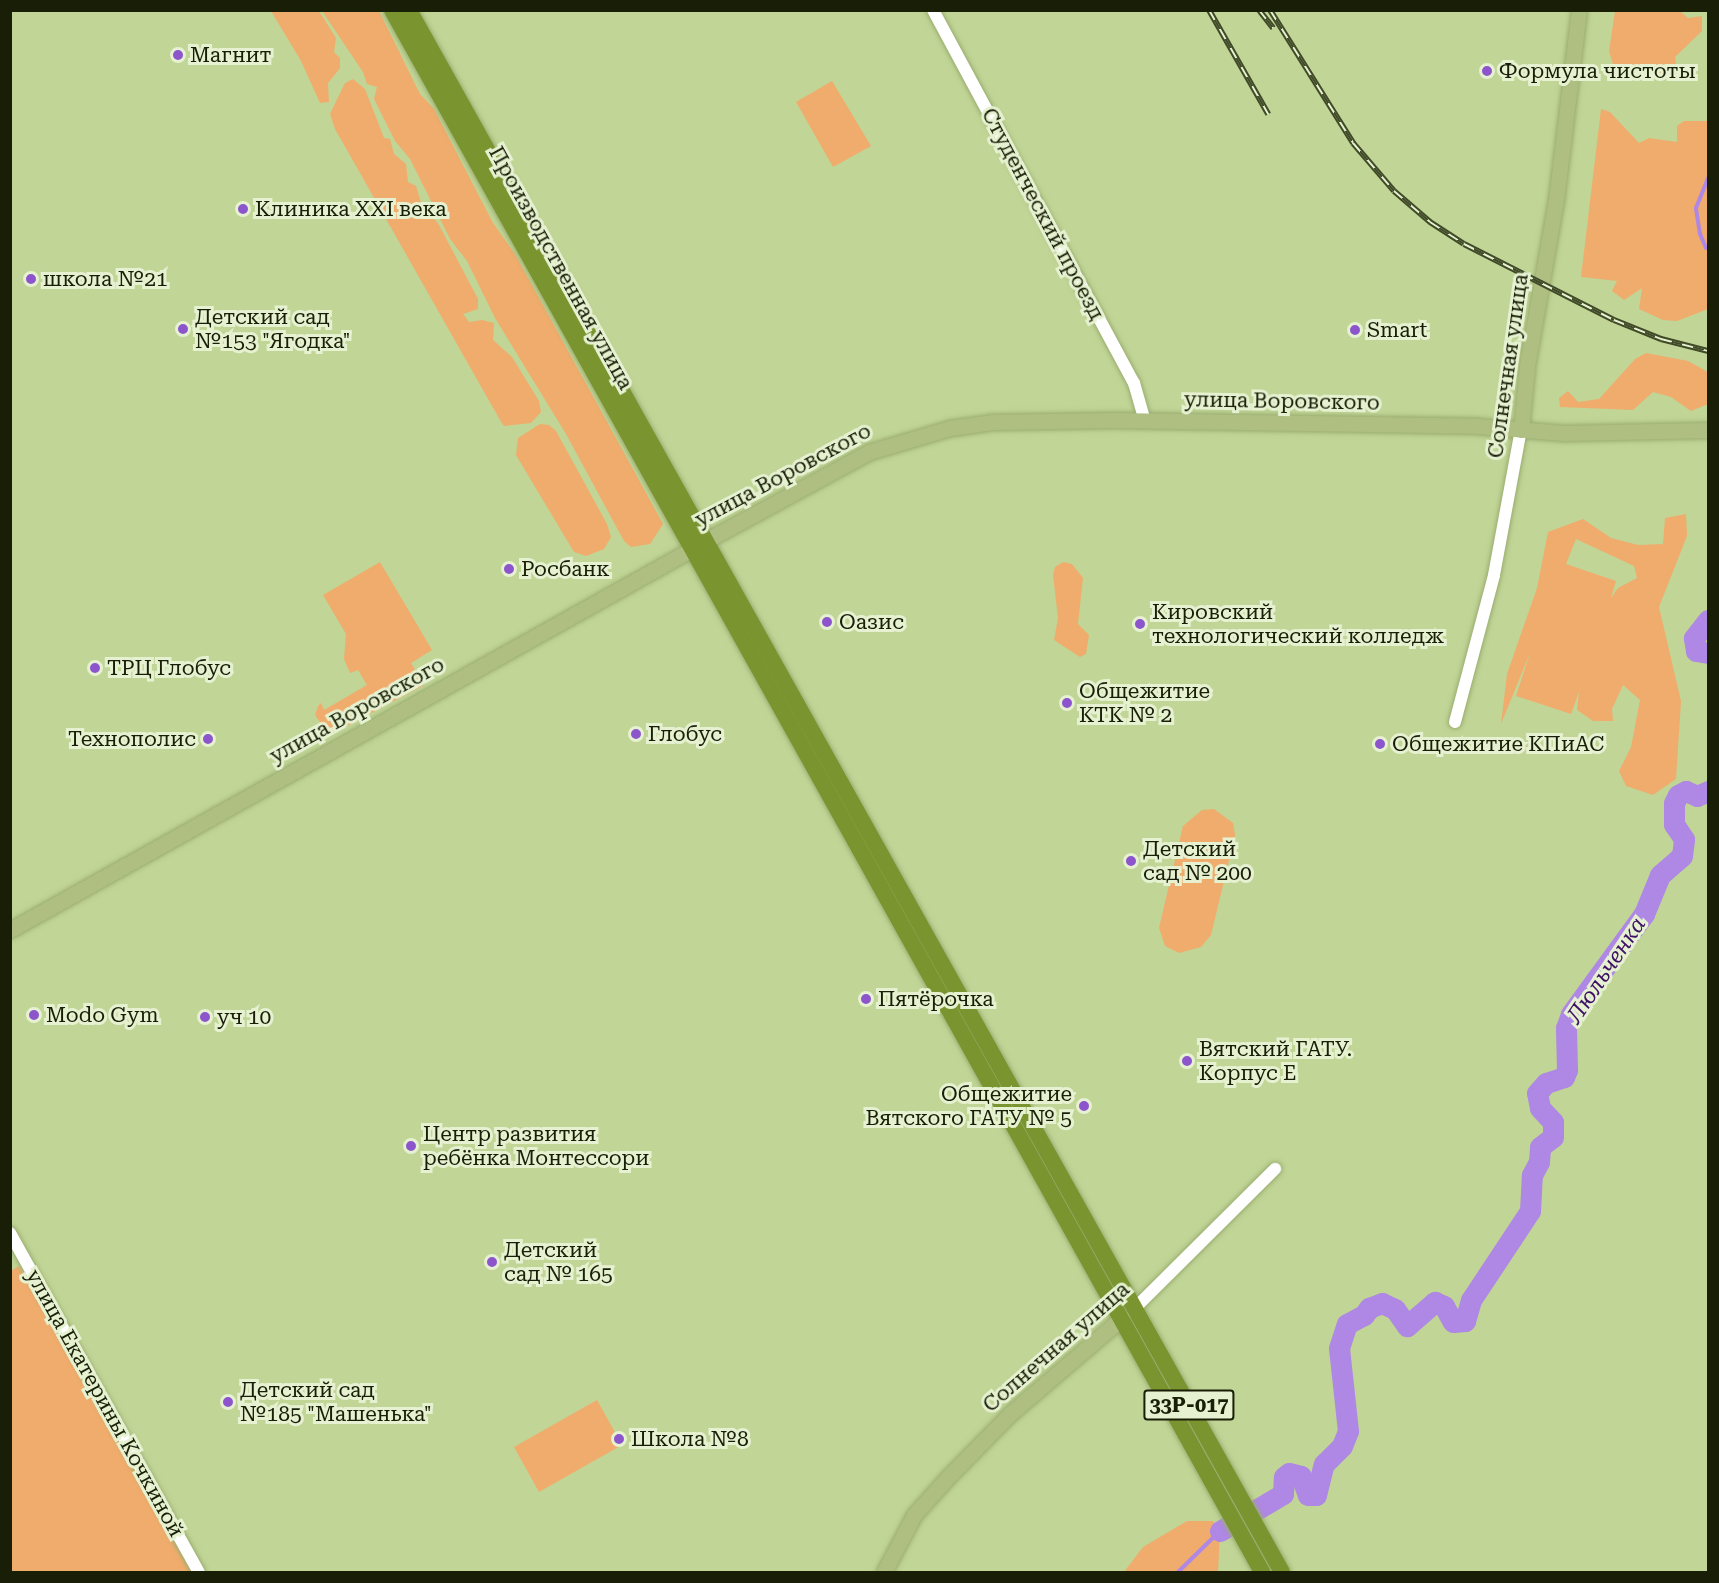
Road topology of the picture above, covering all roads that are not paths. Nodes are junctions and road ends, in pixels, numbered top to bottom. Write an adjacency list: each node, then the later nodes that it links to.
1 (392, 10): 9 (highway, Производственная улица)
2 (409, 10): 8 (highway, Производственная улица)
3 (933, 10): 5 (street, Студенческий проезд)
4 (1579, 10): 6 (main road, Солнечная улица)
5 (1145, 421): 6 (main road, улица Воровского); 8 (main road, улица Воровского)
6 (1521, 430): 7 (main road, улица Воровского); 10 (street, Солнечная улица)
7 (1708, 430)
8 (707, 540): 9 (highway, улица Воровского); 14 (highway, Производственная улица)
9 (692, 549): 11 (main road, улица Воровского); 14 (highway, Производственная улица)
10 (1455, 722)
11 (10, 930)
12 (1275, 1169): 14 (street, Солнечная улица)
13 (10, 1233): 16 (street, улица Екатерины Кочкиной)
14 (1128, 1313): 15 (highway, 33Р-017); 17 (main road, Солнечная улица)
15 (1236, 1506): 18 (highway, 33Р-017); 19 (highway, 33Р-017)
16 (200, 1572)
17 (884, 1572)
18 (1262, 1572)
19 (1282, 1572)

